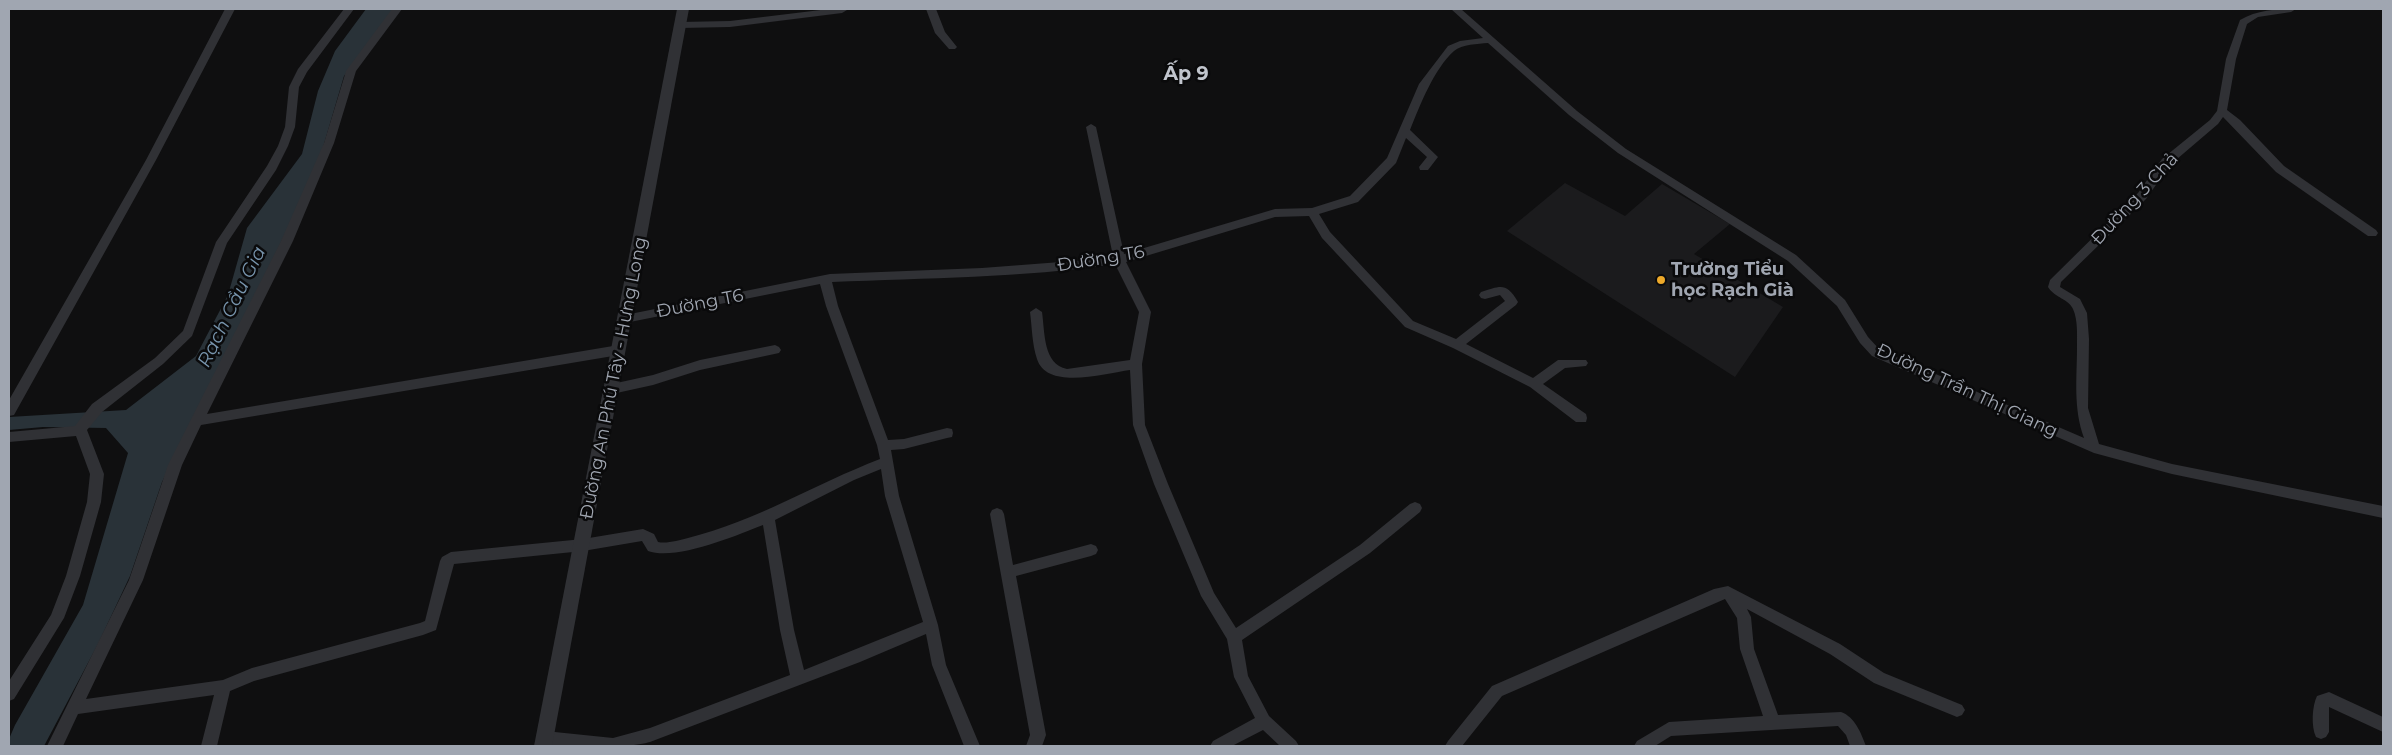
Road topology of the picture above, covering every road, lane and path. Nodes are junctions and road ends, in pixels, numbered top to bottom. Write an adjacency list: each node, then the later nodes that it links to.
1 (230, 9): 30 (street)
2 (349, 9): 33 (street)
3 (397, 9): 32 (street)
4 (683, 9): 9 (street, Đường An Phú Tây - Hưng Long)
5 (931, 9): 11 (street)
6 (1456, 9): 10 (street, Đường Trần Thị Giang)
7 (2291, 9): 12 (street)
8 (842, 10): 9 (street)
9 (680, 25): 22 (street, Đường An Phú Tây - Hưng Long)
10 (1489, 40): 14 (street, Đường T6); 37 (street, Đường Trần Thị Giang)
11 (952, 47)
12 (2222, 111): 17 (street); 37 (street, Đường 3 Chả)
13 (1091, 127): 18 (street)
14 (1404, 130): 15 (street); 16 (street, Đường T6)
15 (1424, 167)
16 (1312, 212): 18 (street, Đường T6); 23 (street)
17 (2372, 233)
18 (1119, 259): 19 (street, Đường T6); 27 (street)
19 (825, 279): 22 (street, Đường T6); 36 (street)
20 (1486, 295): 23 (street)
21 (1036, 312): 27 (street)
22 (624, 320): 24 (street, Đường An Phú Tây - Hưng Long)
23 (1457, 345): 28 (street)
24 (619, 350): 29 (street, Đường An Phú Tây - Hưng Long); 32 (street)
25 (775, 350): 29 (street)
26 (1582, 363): 28 (street)
27 (1136, 364): 48 (street)
28 (1534, 384): 31 (street)
29 (612, 389): 43 (street, Đường An Phú Tây - Hưng Long)
30 (9, 410)
31 (1580, 418)
32 (197, 421): 52 (street)
33 (80, 430): 35 (street); 51 (street)
34 (946, 433): 36 (street)
35 (9, 437)
36 (884, 445): 38 (street)
37 (2094, 448): 40 (street, Đường Trần Thị Giang)
38 (888, 461): 42 (street); 47 (street)
39 (1415, 508): 48 (street)
40 (2383, 512)
41 (997, 514): 45 (street)
42 (768, 517): 43 (street); 49 (street)
43 (583, 545): 50 (street); 58 (street, Đường An Phú Tây - Hưng Long)
44 (1090, 550): 45 (street)
45 (1008, 572): 62 (street)
46 (1728, 592): 53 (street); 55 (street); 65 (street)
47 (931, 625): 49 (street); 61 (street)
48 (1234, 637): 54 (street)
49 (798, 678): 58 (street)
50 (224, 687): 52 (street); 60 (street)
51 (9, 694)
52 (73, 708): 59 (street)
53 (1957, 710)
54 (1264, 721): 63 (street); 64 (street)
55 (1773, 722): 66 (street); 67 (street)
56 (2383, 725): 57 (street)
57 (2321, 732)
58 (544, 742)
59 (55, 746)
60 (209, 746)
61 (972, 746)
62 (1034, 746)
63 (1218, 746)
64 (1291, 746)
65 (1453, 746)
66 (1642, 746)
67 (1858, 746)

